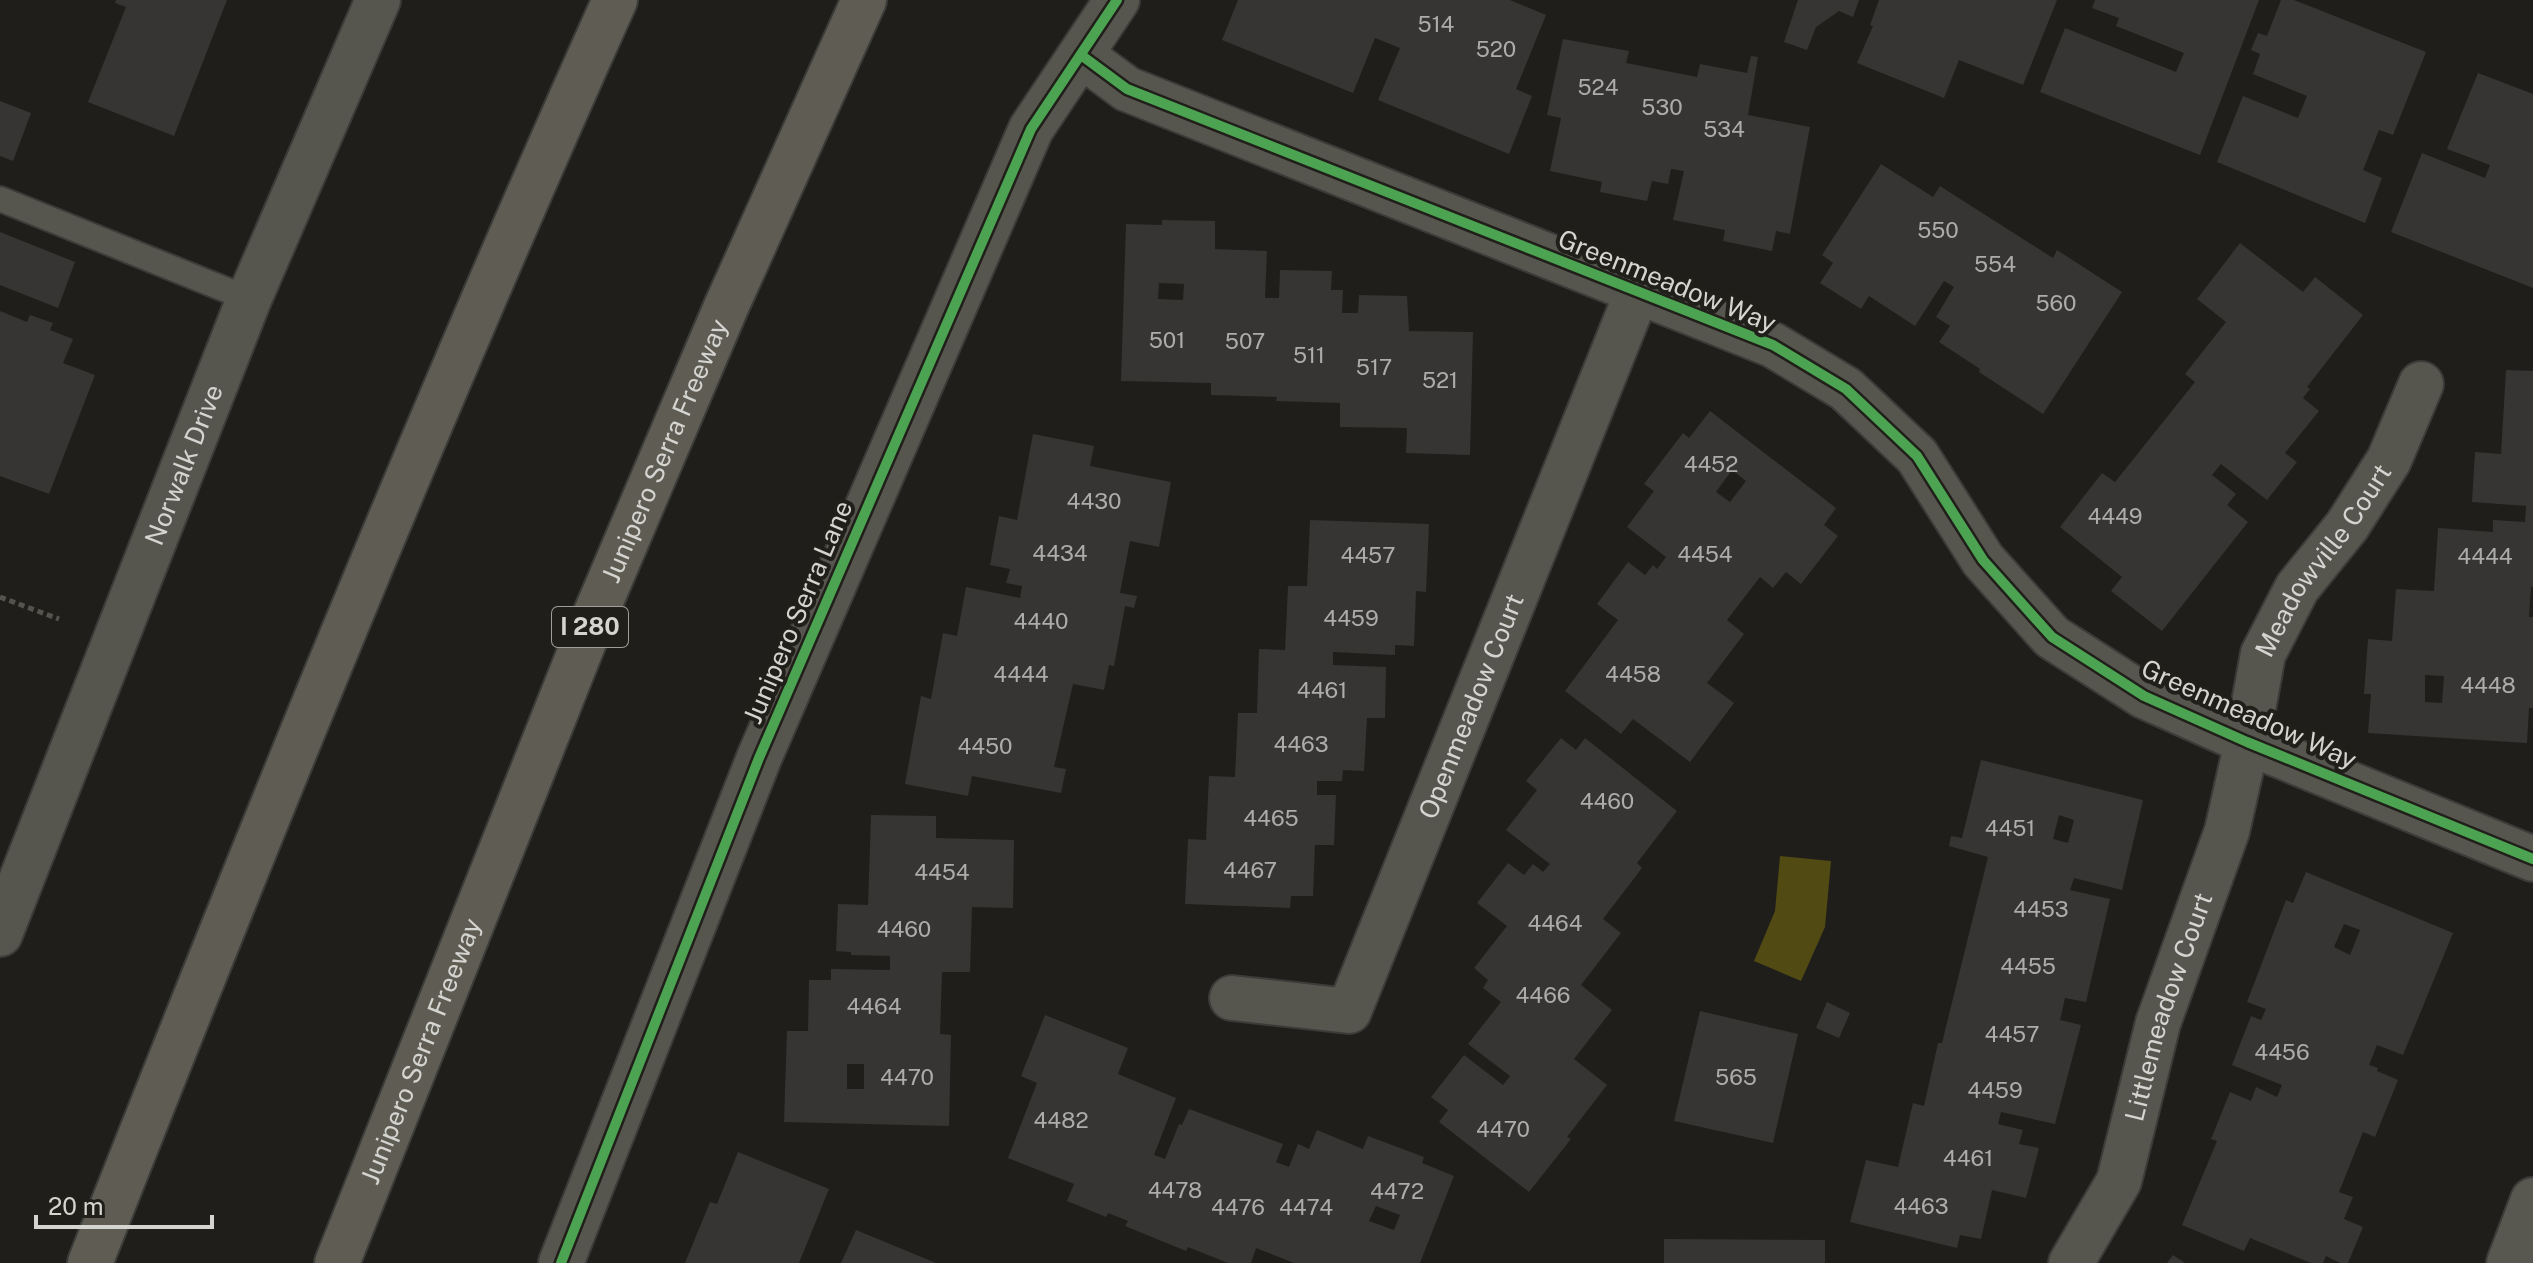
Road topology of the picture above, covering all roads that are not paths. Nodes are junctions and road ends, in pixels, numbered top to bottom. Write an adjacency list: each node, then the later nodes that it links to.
1 (378, 0): 8 (street, Norwalk Drive)
2 (615, 0): 15 (highway)
3 (864, 0): 16 (highway, Junipero Serra Freeway / I 280)
4 (1117, 0): 5 (street, Junipero Serra Lane)
5 (1081, 55): 7 (street, Greenmeadow Way); 17 (street, Junipero Serra Lane)
6 (0, 199): 8 (lane)
7 (1637, 293): 10 (street, Greenmeadow Way); 13 (street, Openmeadow Court)
8 (249, 299): 12 (street, Norwalk Drive)
9 (2421, 384): 10 (street, Meadowville Court)
10 (2247, 742): 11 (street, Greenmeadow Way); 18 (street, Littlemeadow Court)
11 (2533, 859)
12 (0, 934)
13 (1232, 998)
14 (2533, 1200): 19 (main road)
15 (90, 1263)
16 (337, 1263)
17 (561, 1263)
18 (2071, 1263)
19 (2509, 1263)

